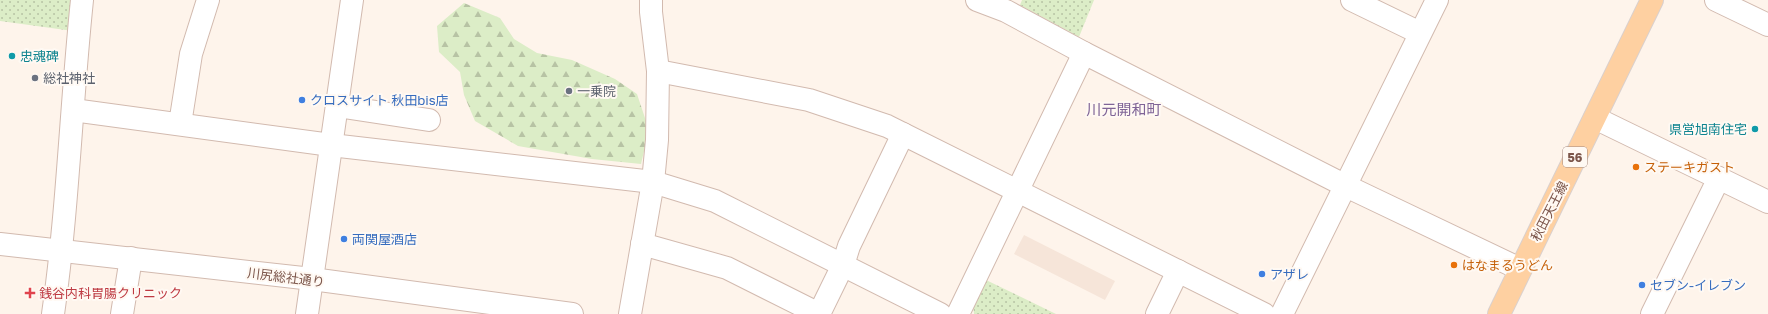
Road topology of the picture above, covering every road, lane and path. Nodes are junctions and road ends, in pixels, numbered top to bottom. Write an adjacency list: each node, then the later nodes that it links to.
1 (82, 0): 16 (street)
2 (208, 0): 19 (street)
3 (352, 0): 15 (street)
4 (651, 0): 14 (street)
5 (977, 0): 10 (street)
6 (1352, 0): 12 (street)
7 (1437, 0): 12 (street)
8 (1652, 0): 17 (main road, 秋田天王線 / 56)
9 (1716, 0): 11 (street)
10 (1009, 5): 13 (street)
11 (1768, 25)
12 (1420, 33): 24 (street)
13 (1084, 53): 24 (street); 25 (street)
14 (658, 71): 20 (street); 23 (street)
15 (336, 106): 18 (street); 21 (street)
16 (73, 110): 19 (street); 29 (street)
17 (1595, 118): 22 (street); 32 (main road, 秋田天王線 / 56)
18 (429, 120)
19 (180, 124): 21 (street)
20 (903, 134): 25 (street); 31 (street)
21 (331, 145): 23 (street); 34 (street)
22 (1719, 178): 26 (street); 47 (street)
23 (653, 182): 28 (street); 31 (street)
24 (1346, 186): 32 (street); 45 (street)
25 (1017, 191): 33 (street); 42 (street)
26 (1768, 202)
27 (0, 244): 29 (street, 川尻総社通り)
28 (642, 244): 39 (street); 40 (street)
29 (62, 251): 30 (street, 川尻総社通り); 35 (street)
30 (131, 258): 34 (street, 川尻総社通り); 36 (street)
31 (843, 265): 40 (street); 41 (street)
32 (1520, 269): 46 (main road, 秋田天王線 / 56)
33 (1178, 271): 43 (street); 44 (street)
34 (312, 279): 37 (street); 38 (street, 川尻総社通り)
35 (53, 314)
36 (122, 314)
37 (307, 314)
38 (572, 314)
39 (630, 314)
40 (819, 314)
41 (940, 314)
42 (958, 314)
43 (1157, 314)
44 (1264, 314)
45 (1282, 314)
46 (1499, 314)
47 (1652, 314)

